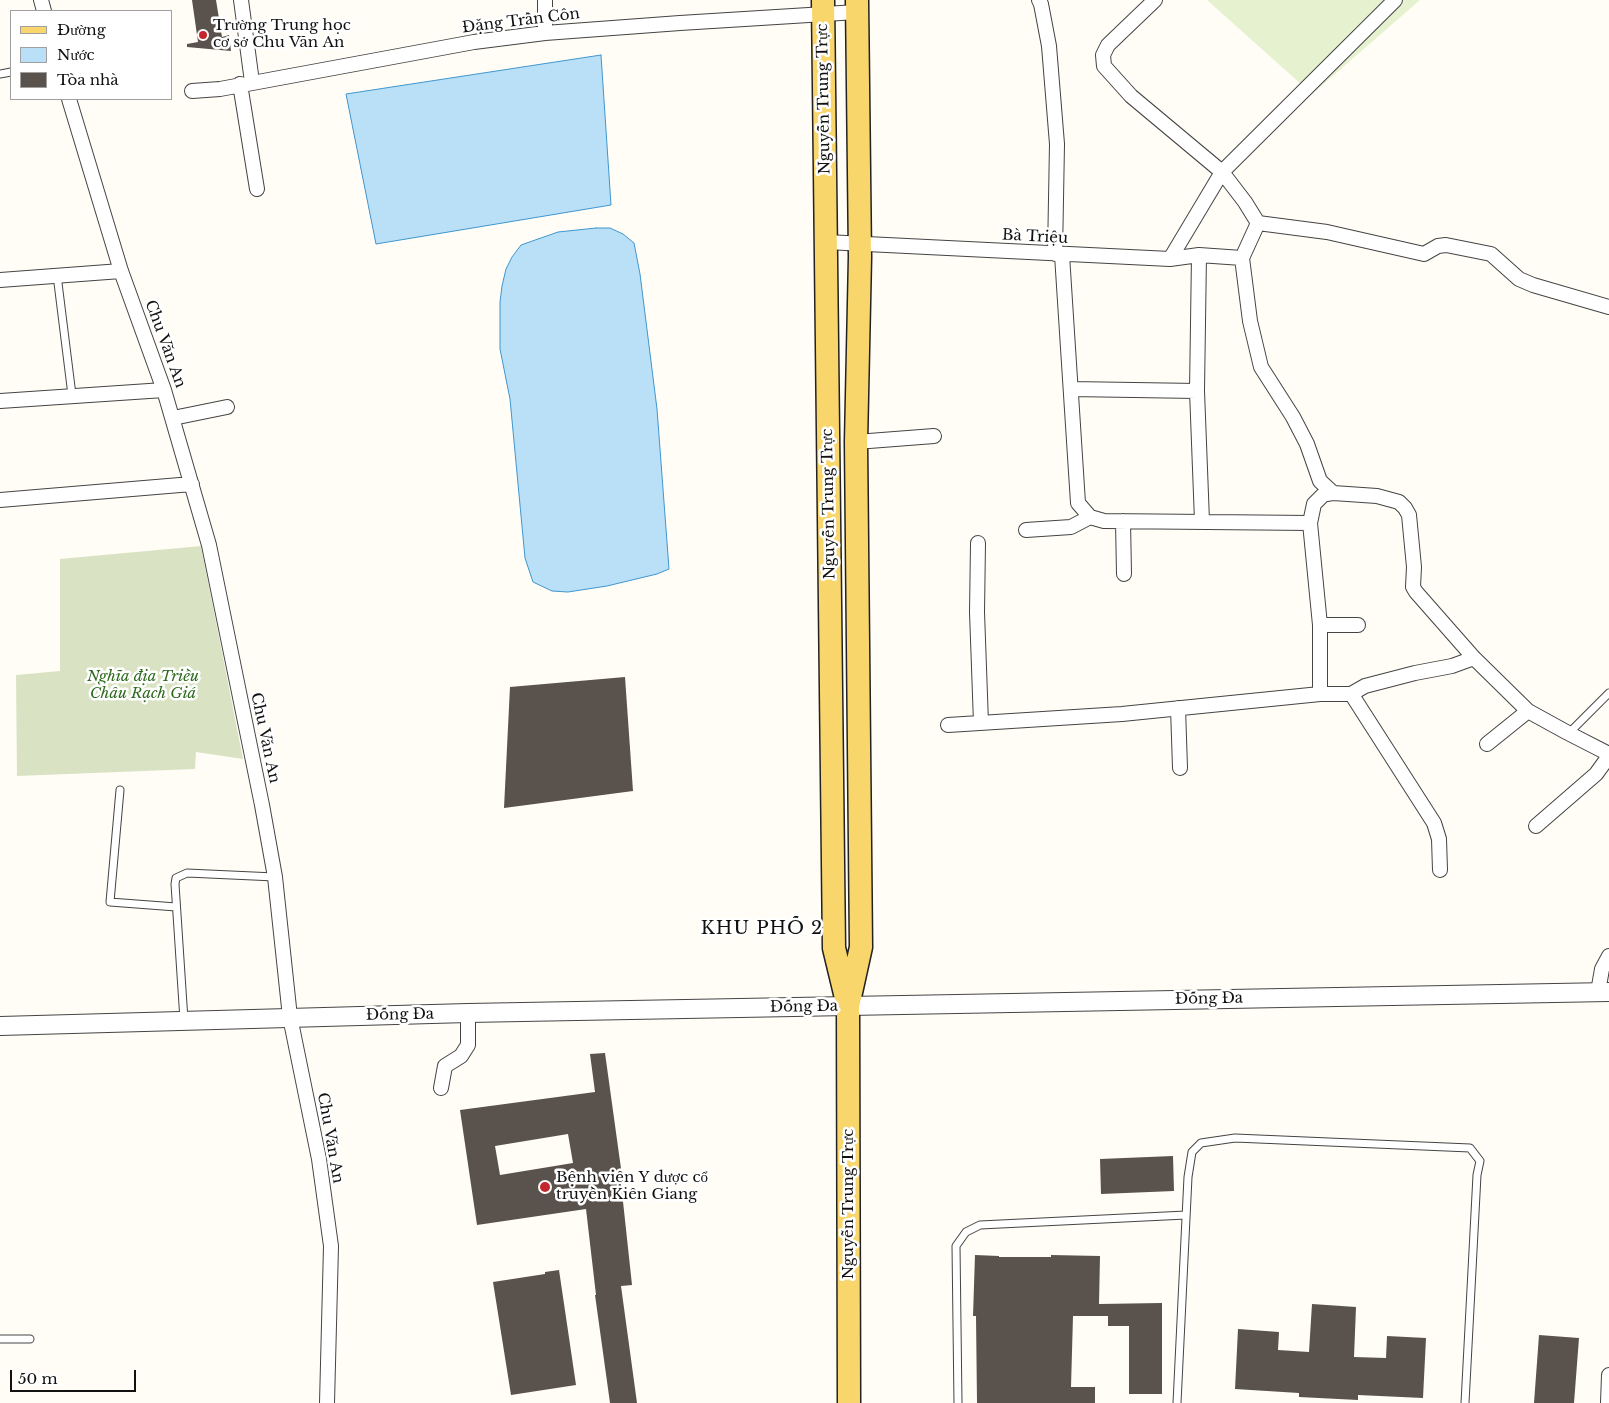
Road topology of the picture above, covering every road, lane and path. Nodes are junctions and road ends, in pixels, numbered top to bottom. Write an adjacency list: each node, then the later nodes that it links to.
1 (241, 0): 9 (street)
2 (545, 0): 8 (street)
3 (1039, 0): 17 (street)
4 (1155, 0): 12 (street)
5 (1395, 0): 12 (street)
6 (857, 6): 7 (street, Đặng Trần Côn); 16 (main road, Nguyễn Trung Trực)
7 (823, 7): 8 (street, Đặng Trần Côn); 15 (main road, Nguyễn Trung Trực)
8 (545, 33): 9 (street, Đặng Trần Côn)
9 (246, 83): 10 (street, Đặng Trần Côn); 13 (street)
10 (192, 91)
11 (69, 100): 21 (street, Chu Văn An)
12 (1222, 172): 14 (street); 20 (street)
13 (257, 189)
14 (1258, 223): 19 (street); 24 (street)
15 (826, 242): 16 (street, Bà Triệu); 65 (main road, Nguyễn Trung Trực)
16 (860, 243): 17 (street, Bà Triệu); 33 (main road, Nguyễn Trung Trực)
17 (1059, 254): 20 (street, Bà Triệu); 25 (street)
18 (1199, 255): 19 (street, Bà Triệu); 20 (street, Bà Triệu); 27 (street)
19 (1242, 258): 35 (street)
20 (1170, 259)
21 (121, 271): 22 (street); 26 (street, Chu Văn An)
22 (58, 275): 23 (street); 28 (lane)
23 (0, 280)
24 (1609, 308)
25 (1071, 389): 27 (street); 37 (street)
26 (164, 390): 28 (street); 31 (street, Chu Văn An)
27 (1196, 391): 39 (street)
28 (72, 395): 29 (street)
29 (0, 401)
30 (227, 407): 31 (street)
31 (172, 418): 34 (street, Chu Văn An)
32 (934, 436): 33 (street)
33 (856, 442): 65 (main road, Nguyễn Trung Trực)
34 (192, 484): 36 (street); 61 (street, Chu Văn An)
35 (1333, 493): 40 (street); 46 (street)
36 (0, 500)
37 (1090, 518): 38 (street); 41 (street)
38 (1123, 521): 39 (street); 43 (street)
39 (1202, 521): 40 (street)
40 (1310, 523): 44 (street)
41 (1026, 530)
42 (978, 543): 52 (street)
43 (1124, 574)
44 (1320, 625): 45 (street); 48 (street)
45 (1358, 625)
46 (1474, 658): 49 (street); 51 (street)
47 (1609, 693): 54 (lane)
48 (1320, 694): 49 (street); 50 (street)
49 (1351, 694): 60 (street)
50 (1178, 708): 52 (street); 57 (street)
51 (1528, 711): 54 (street); 55 (street)
52 (981, 723): 53 (street)
53 (948, 725)
54 (1568, 734): 56 (street)
55 (1487, 744)
56 (1609, 755): 59 (street)
57 (1180, 768)
58 (120, 790): 62 (lane)
59 (1536, 826)
60 (1440, 870)
61 (275, 877): 62 (lane); 67 (street, Chu Văn An)
62 (176, 907): 68 (lane)
63 (1609, 956): 64 (street)
64 (1603, 992): 65 (street, Đống Đa)
65 (848, 1006): 66 (street, Đống Đa); 76 (main road, Nguyễn Trung Trực)
66 (468, 1013): 67 (street, Đống Đa); 70 (street)
67 (290, 1017): 68 (street, Đống Đa); 75 (street, Chu Văn An)
68 (184, 1020): 69 (street, Đống Đa)
69 (0, 1026)
70 (441, 1088)
71 (1186, 1215): 77 (lane); 78 (lane); 79 (lane)
72 (0, 1339): 73 (lane)
73 (30, 1339)
74 (1609, 1375): 80 (street)
75 (327, 1403)
76 (850, 1403)
77 (958, 1403)
78 (1177, 1403)
79 (1465, 1403)
80 (1608, 1403)

